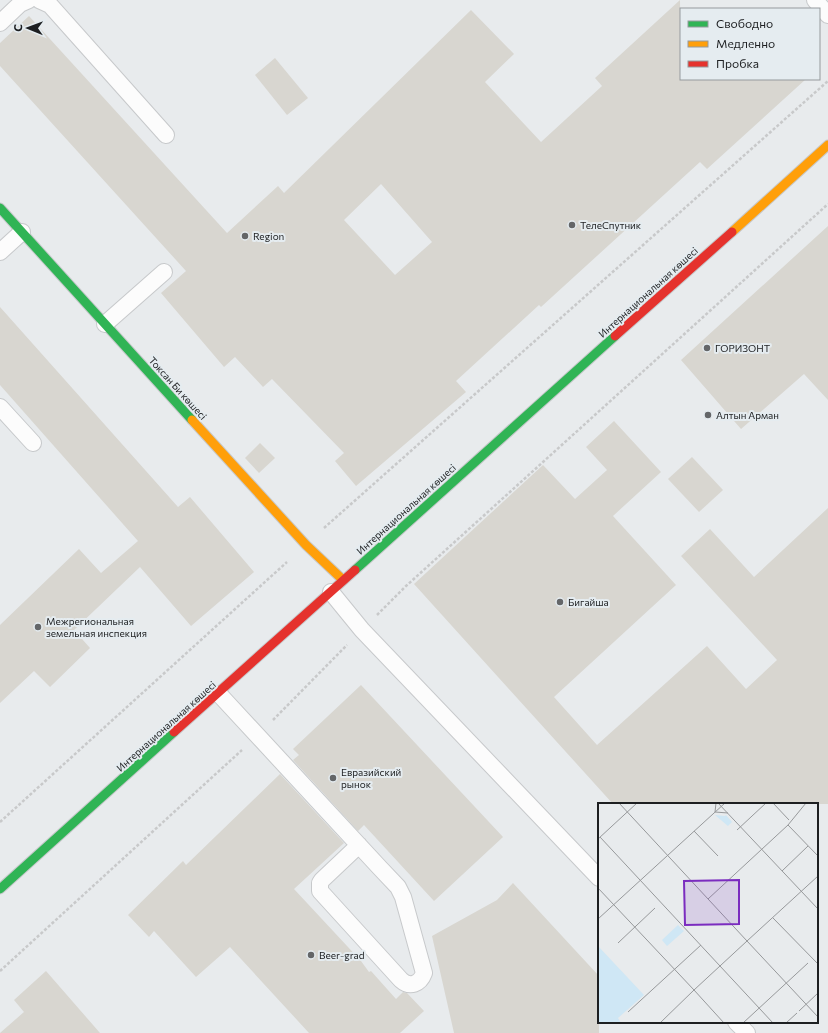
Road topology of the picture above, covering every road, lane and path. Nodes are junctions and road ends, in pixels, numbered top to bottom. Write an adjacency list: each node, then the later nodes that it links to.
1 (29, 0): 5 (lane)
2 (38, 0): 7 (lane)
3 (815, 0): 4 (lane)
4 (828, 15)
5 (0, 23)
6 (828, 81): 17 (path)
7 (166, 135)
8 (828, 145): 18 (main road, Интернациональная көшесі)
9 (828, 204): 20 (path)
10 (0, 208): 11 (main road, Токсан Би көшесі)
11 (22, 232): 12 (lane); 14 (main road, Токсан Би көшесі)
12 (0, 252)
13 (164, 272): 14 (lane)
14 (105, 324): 17 (main road, Токсан Би көшесі)
15 (0, 407): 16 (lane)
16 (33, 443)
17 (306, 545): 18 (main road, Токсан Би көшесі); 23 (path)
18 (343, 580): 19 (main road, Интернациональная көшесі)
19 (331, 592): 20 (lane); 21 (main road, Интернациональная көшесі)
20 (362, 630): 22 (path); 25 (lane)
21 (219, 694): 22 (lane); 26 (main road, Интернациональная көшесі)
22 (258, 735): 24 (lane); 27 (path)
23 (0, 822)
24 (359, 845): 24 (lane)
25 (598, 877)
26 (2, 882)
27 (0, 971)
28 (737, 1023): 29 (lane)
29 (747, 1033)

